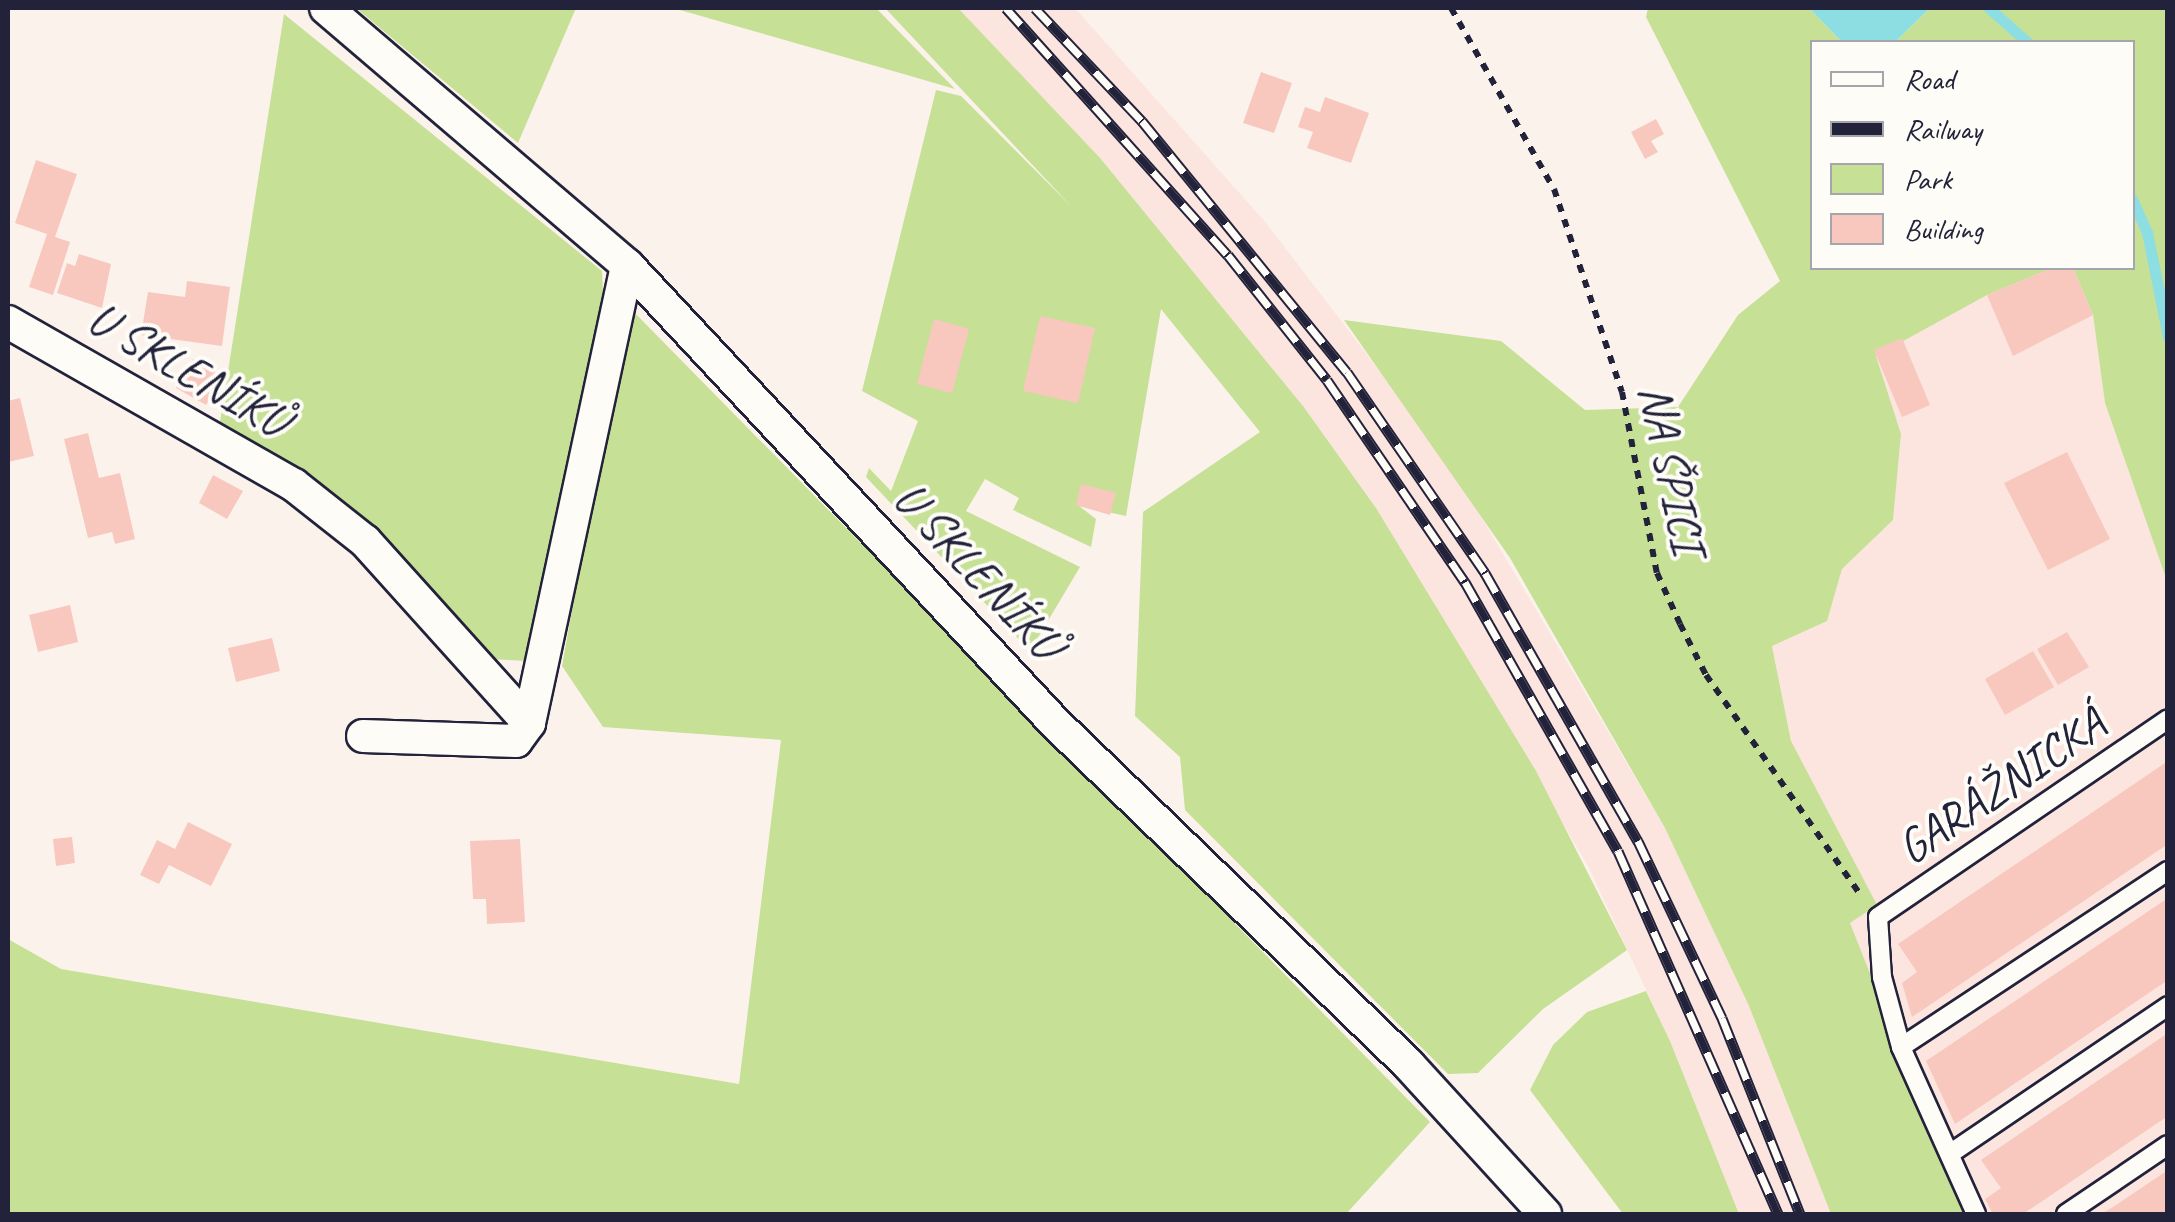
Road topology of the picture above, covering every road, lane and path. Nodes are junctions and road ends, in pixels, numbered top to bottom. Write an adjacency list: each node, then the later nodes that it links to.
1 (326, 8): 3 (street, U SKLENÍKŮ)
2 (1451, 8): 9 (path, NA ŠPICI)
3 (627, 265): 6 (street); 14 (street, U SKLENÍKŮ)
4 (8, 322): 6 (street, U SKLENÍKŮ)
5 (2168, 719): 9 (lane, GARÁŽNICKÁ)
6 (529, 723): 7 (street)
7 (363, 736)
8 (2168, 871): 11 (lane)
9 (1878, 918): 11 (lane)
10 (2168, 1006): 13 (lane)
11 (1901, 1046): 13 (lane)
12 (2168, 1146): 16 (lane)
13 (1951, 1153): 15 (lane)
14 (1544, 1214)
15 (1976, 1214)
16 (2066, 1214)

